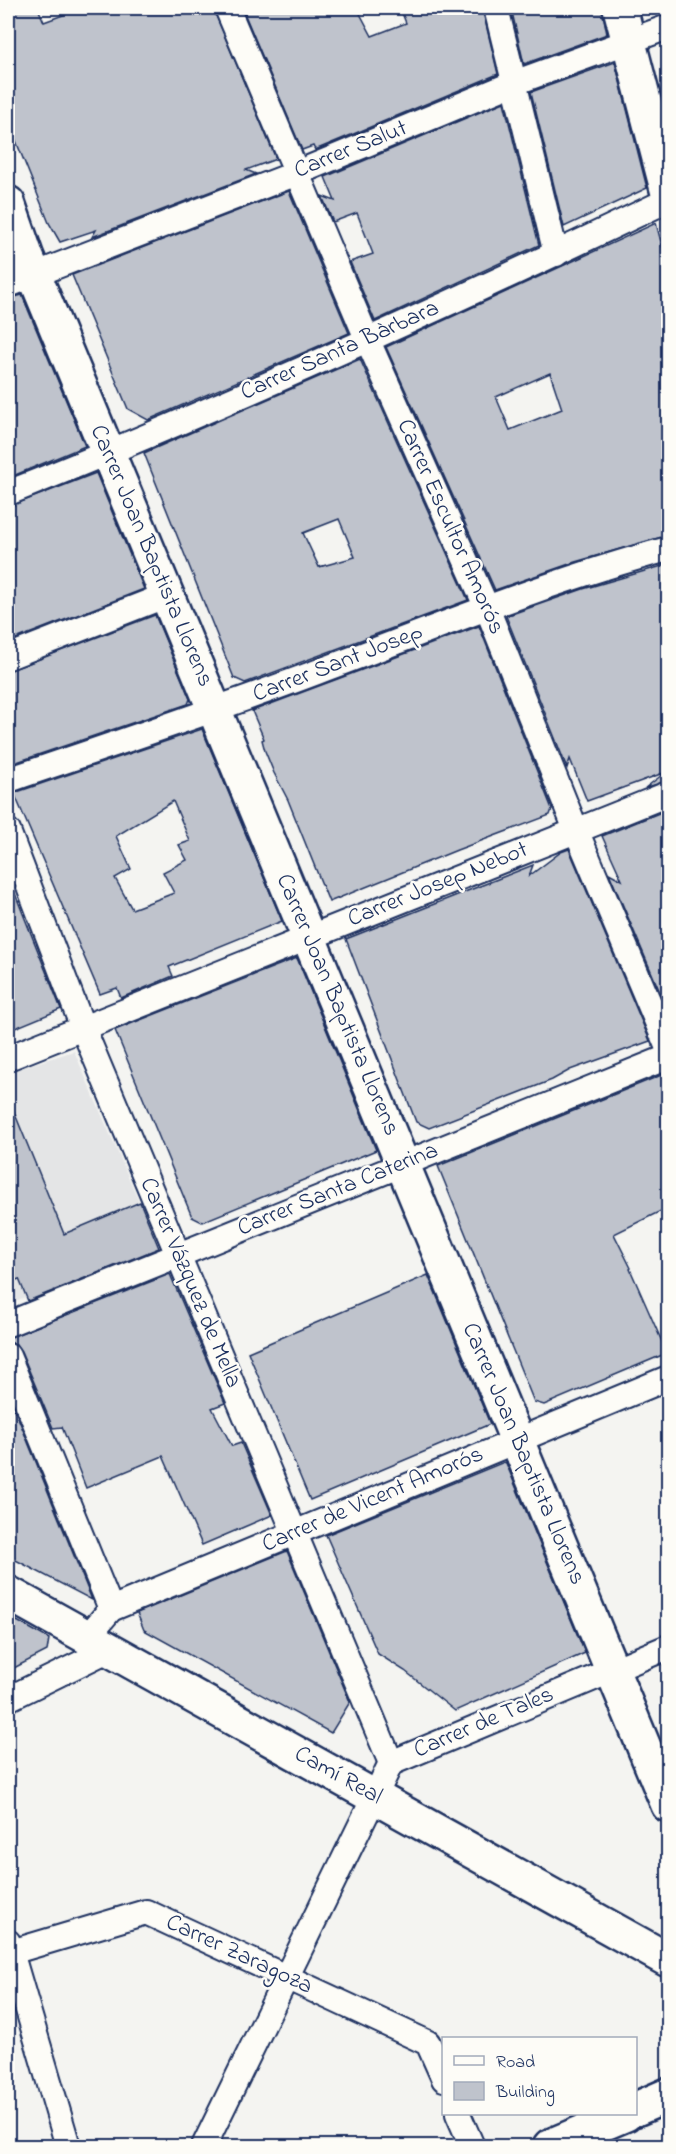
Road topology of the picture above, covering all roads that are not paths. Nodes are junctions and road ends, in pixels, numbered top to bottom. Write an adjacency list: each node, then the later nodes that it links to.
1 (227, 8): 7 (street, Carrer Escultor Amorós)
2 (496, 8): 6 (street)
3 (620, 8): 5 (street)
4 (669, 27): 5 (street, Carrer Salut)
5 (629, 43): 6 (street, Carrer Salut); 8 (street)
6 (514, 83): 7 (street, Carrer Salut); 11 (street)
7 (297, 173): 12 (street, Carrer Salut); 13 (street, Carrer Escultor Amorós)
8 (669, 193)
9 (669, 200): 11 (street, Carrer Santa Bàrbara)
10 (8, 203): 12 (street, Carrer Joan Baptista Llorens)
11 (556, 254): 13 (street, Carrer Santa Bàrbara)
12 (21, 280): 14 (street, Carrer Joan Baptista Llorens)
13 (368, 341): 14 (street, Carrer Santa Bàrbara); 18 (street, Carrer Escultor Amorós)
14 (108, 453): 15 (street, Carrer Santa Bàrbara); 17 (street, Carrer Joan Baptista Llorens)
15 (8, 493)
16 (669, 549): 18 (street, Carrer Sant Josep)
17 (167, 595): 19 (street); 20 (street, Carrer Joan Baptista Llorens)
18 (487, 608): 20 (street, Carrer Sant Josep); 23 (street, Carrer Escultor Amorós)
19 (8, 657)
20 (215, 711): 21 (street, Carrer Sant Josep); 25 (street, Carrer Joan Baptista Llorens)
21 (8, 780)
22 (669, 794): 23 (street, Carrer Josep Nebot)
23 (576, 830): 25 (street, Carrer Josep Nebot); 27 (street, Carrer Escultor Amorós)
24 (8, 831): 26 (street, Carrer Vázquez de Mella)
25 (309, 937): 26 (street, Carrer Josep Nebot); 30 (street, Carrer Joan Baptista Llorens)
26 (83, 1028): 29 (street, Carrer Josep Nebot); 31 (street, Carrer Vázquez de Mella)
27 (669, 1048)
28 (669, 1057): 30 (street, Carrer Santa Caterina)
29 (8, 1058)
30 (403, 1164): 31 (street, Carrer Santa Caterina); 35 (street, Carrer Joan Baptista Llorens)
31 (178, 1255): 32 (street, Carrer Santa Caterina); 36 (street, Carrer Vázquez de Mella)
32 (8, 1324)
33 (8, 1356): 38 (street)
34 (669, 1378): 35 (street, Carrer de Vicent Amorós)
35 (517, 1440): 36 (street, Carrer de Vicent Amorós); 41 (street, Carrer Joan Baptista Llorens)
36 (295, 1533): 38 (street, Carrer de Vicent Amorós); 43 (street, Carrer Vázquez de Mella)
37 (8, 1593): 39 (street, Camí Real)
38 (111, 1609): 39 (street, Carrer de Vicent Amorós)
39 (98, 1643): 42 (street); 46 (street, Camí Real)
40 (669, 1647): 41 (street, Carrer de Tales)
41 (613, 1670): 44 (street, Carrer de Tales); 47 (street, Carrer Joan Baptista Llorens)
42 (8, 1699)
43 (378, 1732): 44 (street); 45 (street, Carrer Vázquez de Mella)
44 (416, 1752): 45 (street, Carrer de Tales)
45 (391, 1763): 46 (street, Carrer de Tales)
46 (374, 1796): 49 (street, Camí Real); 50 (street, Carrer de Tales)
47 (669, 1805)
48 (9, 1949): 50 (street, Carrer Zaragoza); 56 (street)
49 (669, 1960)
50 (286, 1977): 51 (street, Carrer Zaragoza); 57 (street, Carrer de Tales)
51 (442, 2074)
52 (669, 2095): 53 (street)
53 (637, 2109)
54 (458, 2115): 58 (street)
55 (624, 2115): 59 (street)
56 (68, 2146)
57 (204, 2146)
58 (472, 2146)
59 (550, 2146)

